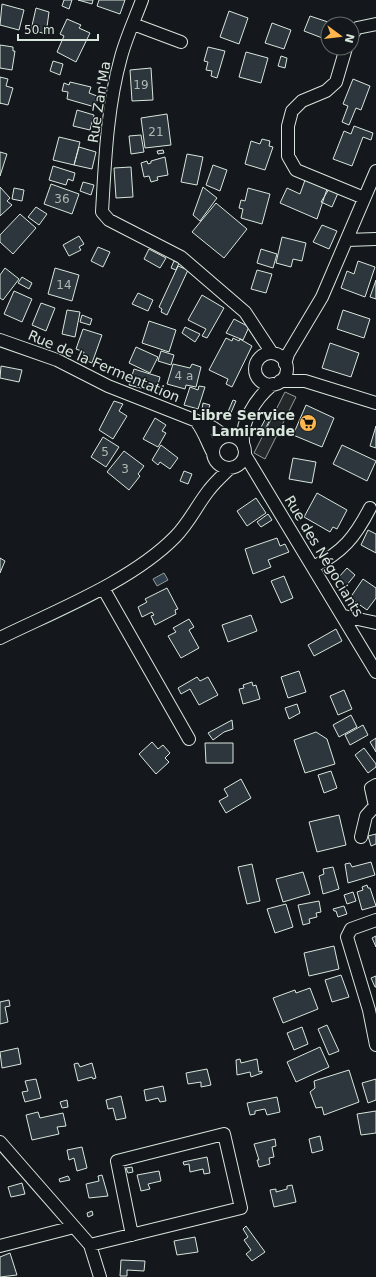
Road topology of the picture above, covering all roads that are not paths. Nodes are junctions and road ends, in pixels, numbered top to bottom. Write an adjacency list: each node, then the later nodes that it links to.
1 (142, 0): 2 (street, Rue Zan'Ma)
2 (133, 24): 5 (street); 13 (street, Rue Zan'Ma)
3 (376, 24): 4 (street)
4 (360, 27)
5 (181, 42)
6 (344, 56): 8 (street)
7 (376, 171): 8 (street)
8 (364, 198): 10 (street)
9 (376, 239): 10 (street)
10 (347, 240): 11 (street)
11 (299, 334): 13 (street); 14 (street)
12 (0, 340): 20 (street, Rue de la Fermentation)
13 (270, 354): 14 (street); 15 (street)
14 (286, 365): 16 (street); 17 (street)
15 (257, 376): 17 (street); 18 (street)
16 (305, 381): 17 (street); 19 (street)
17 (277, 383): 18 (street)
18 (256, 402): 21 (street)
19 (376, 403)
20 (196, 421): 22 (street, Rue de la Fermentation); 24 (street)
21 (246, 423): 22 (street); 23 (street)
22 (228, 436): 23 (street); 24 (street)
23 (245, 452): 25 (street); 26 (street, Rue des Négociants)
24 (213, 455): 25 (street); 27 (street)
25 (232, 468): 26 (street); 27 (street)
26 (258, 476): 29 (street, Rue des Négociants)
27 (209, 489): 30 (street)
28 (370, 508): 29 (street)
29 (313, 567): 31 (street, Rue des Négociants)
30 (102, 588): 33 (street); 35 (street)
31 (344, 616): 32 (street); 34 (street, Rue des Négociants)
32 (376, 623)
33 (0, 638)
34 (376, 672)
35 (189, 739)
36 (376, 786): 37 (street)
37 (361, 837)
38 (376, 920): 39 (street)
39 (376, 1045)
40 (0, 1142): 41 (street)
41 (74, 1227): 43 (street); 44 (street)
42 (132, 1235): 42 (street); 43 (street)
43 (90, 1245): 45 (street)
44 (0, 1246)
45 (100, 1277)

